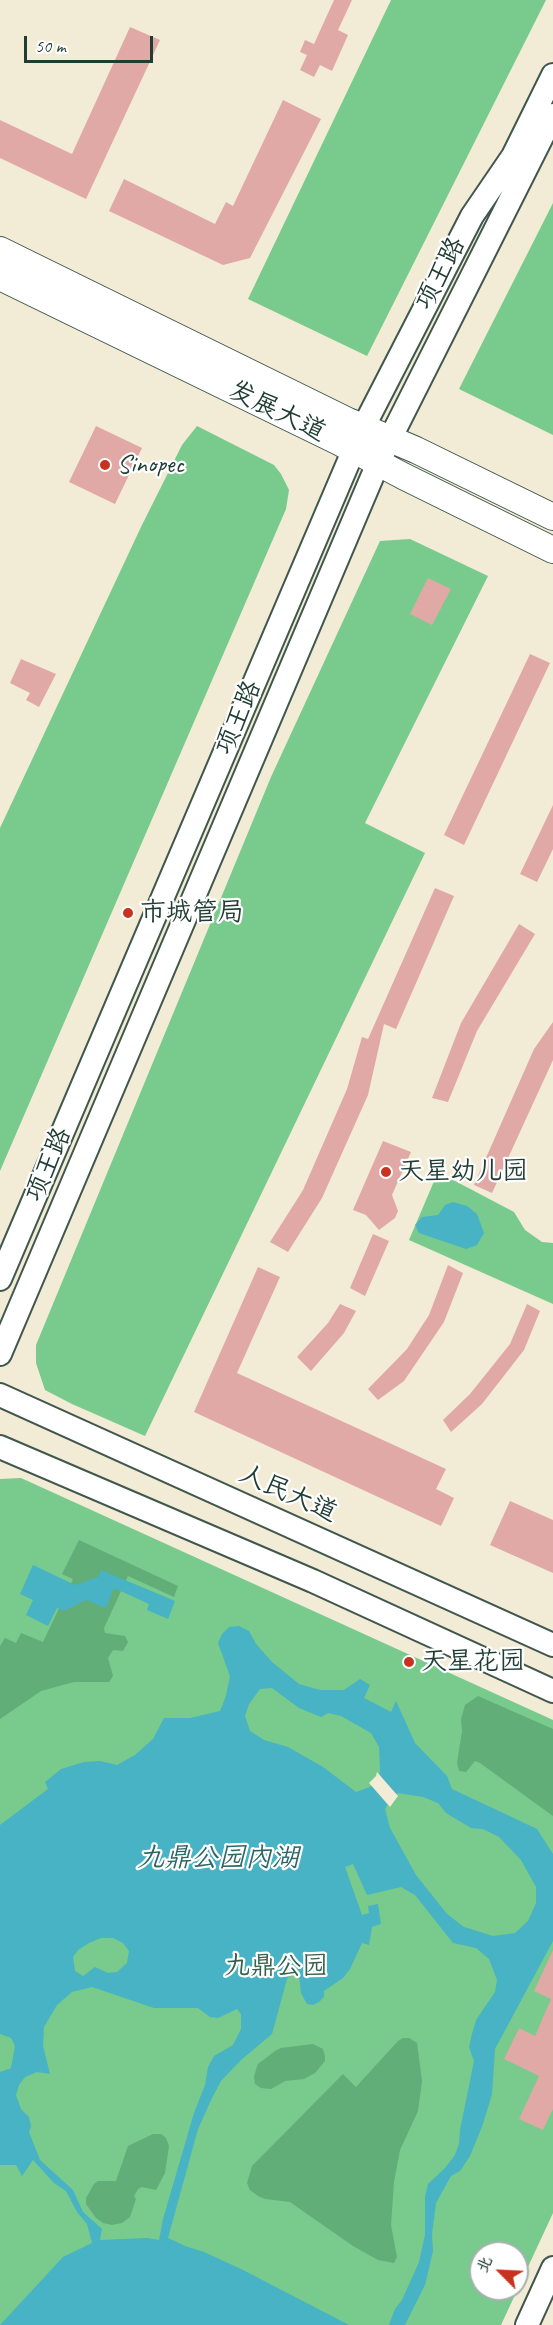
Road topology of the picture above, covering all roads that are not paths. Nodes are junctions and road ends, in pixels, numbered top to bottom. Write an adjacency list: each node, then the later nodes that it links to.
1 (553, 75): 5 (main road, 项王路)
2 (553, 115): 6 (main road, 项王路)
3 (0, 250): 5 (main road, 发展大道)
4 (0, 277): 5 (main road, 发展大道)
5 (359, 439): 6 (main road, 发展大道); 7 (main road, 发展大道); 10 (main road, 项王路)
6 (390, 439): 7 (main road, 项王路); 8 (main road, 发展大道)
7 (378, 463): 9 (main road, 发展大道); 11 (main road, 项王路)
8 (553, 517)
9 (553, 549)
10 (0, 1279)
11 (0, 1354)
12 (0, 1395): 14 (main road, 人民大道)
13 (0, 1447): 15 (main road)
14 (553, 1644)
15 (553, 1690)
16 (553, 2268): 17 (main road)
17 (527, 2325)

